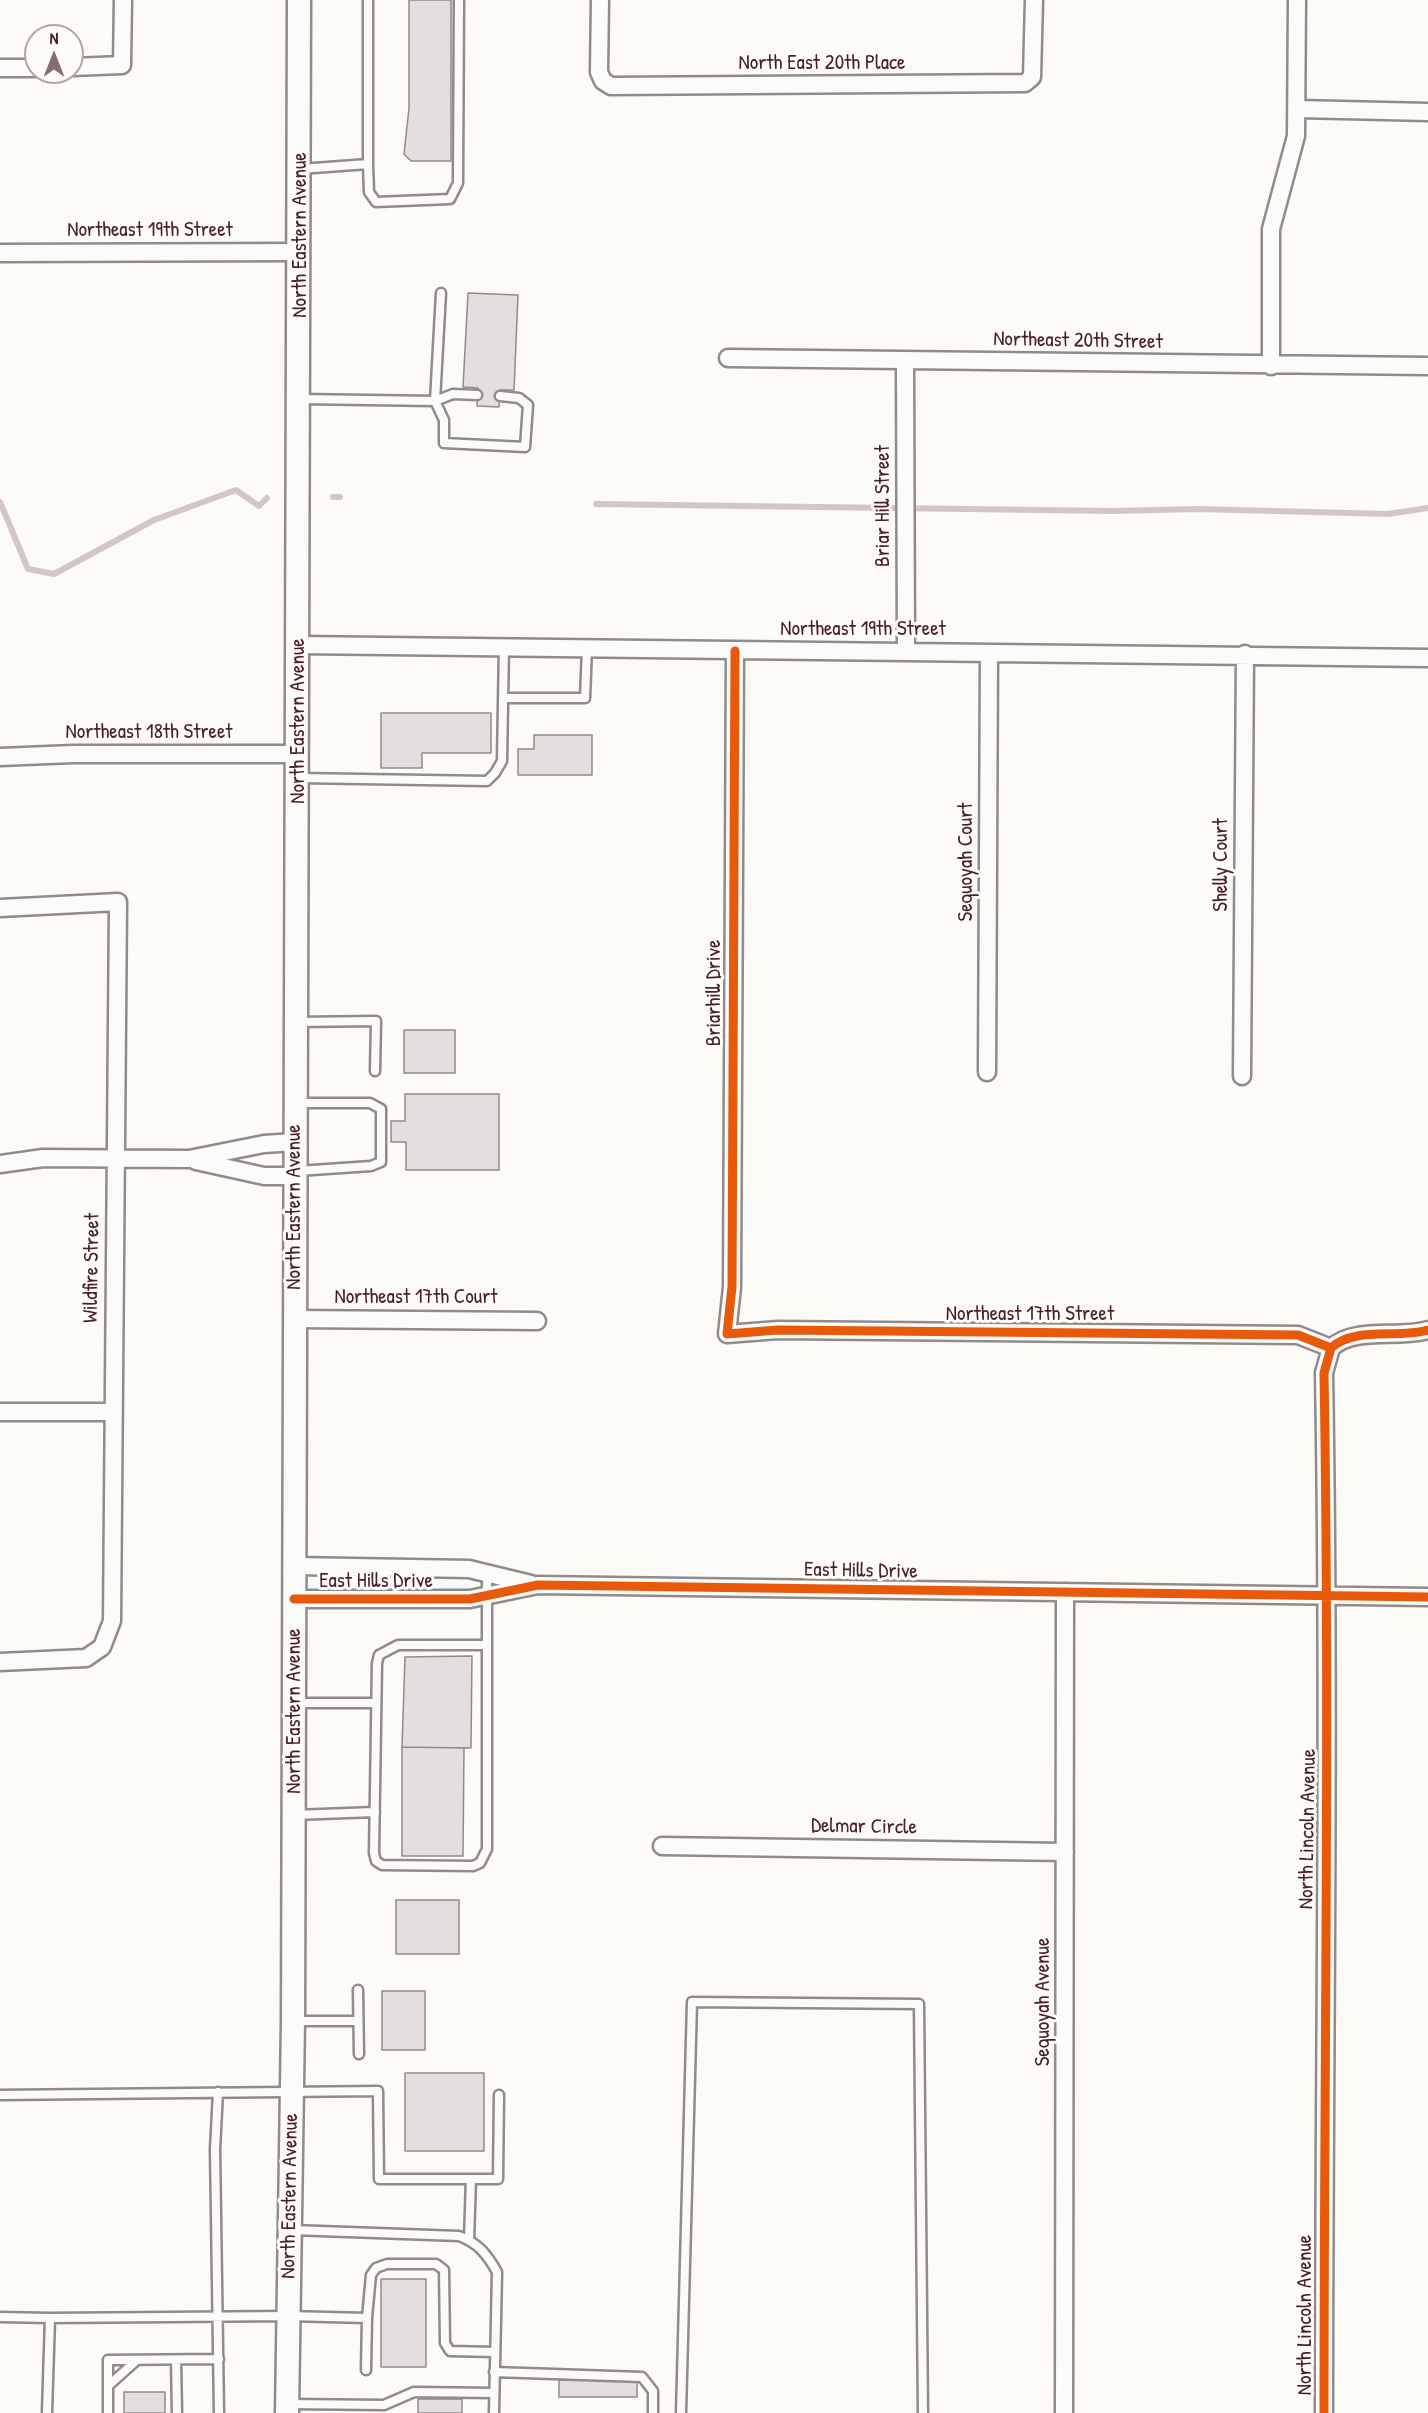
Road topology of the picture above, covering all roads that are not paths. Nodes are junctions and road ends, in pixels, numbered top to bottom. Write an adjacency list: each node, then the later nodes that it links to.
1 (123, 0): 8 (street)
2 (299, 0): 14 (main road, North Eastern Avenue)
3 (368, 0): 13 (lane)
4 (459, 0): 13 (lane)
5 (600, 0): 6 (street, North East 20th Place)
6 (1034, 0)
7 (1297, 0): 11 (street)
8 (84, 67)
9 (0, 68): 10 (street)
10 (24, 68)
11 (1298, 110): 12 (street); 20 (street)
12 (1428, 112)
13 (368, 164): 14 (lane)
14 (300, 169): 15 (main road, North Eastern Avenue)
15 (300, 252): 16 (street, Northeast 19th Street); 24 (main road, North Eastern Avenue)
16 (0, 253)
17 (441, 294): 25 (lane)
18 (728, 358): 19 (street, Northeast 20th Street)
19 (905, 361): 20 (street, Northeast 20th Street); 30 (street, Briar Hill Street)
20 (1271, 366): 21 (street, Northeast 20th Street)
21 (1428, 366)
22 (477, 395): 25 (lane)
23 (500, 396): 25 (lane)
24 (299, 399): 25 (lane); 26 (main road, North Eastern Avenue)
25 (435, 401)
26 (298, 645): 27 (street, Northeast 19th Street); 35 (main road, North Eastern Avenue)
27 (504, 646): 28 (street, Northeast 19th Street); 34 (lane)
28 (587, 648): 29 (street, Northeast 19th Street); 34 (lane)
29 (735, 651): 30 (street, Northeast 19th Street); 52 (street, Briarhill Drive)
30 (906, 651): 31 (street, Northeast 19th Street)
31 (989, 653): 32 (street, Northeast 19th Street); 41 (street, Sequoyah Court)
32 (1245, 654): 33 (street, Northeast 19th Street); 42 (street, Shelly Court)
33 (1428, 658)
34 (503, 698): 37 (lane)
35 (298, 754): 36 (street, Northeast 18th Street); 37 (main road, North Eastern Avenue)
36 (0, 757)
37 (298, 778): 39 (main road, North Eastern Avenue)
38 (0, 908): 45 (street, Wildfire Street)
39 (296, 1022): 40 (lane); 43 (main road, North Eastern Avenue)
40 (375, 1071)
41 (987, 1072)
42 (1242, 1076)
43 (295, 1103): 44 (main road, North Eastern Avenue); 48 (lane)
44 (295, 1142): 46 (street); 48 (main road, North Eastern Avenue)
45 (116, 1158): 46 (street); 47 (street); 55 (street, Wildfire Street)
46 (189, 1159): 48 (street)
47 (0, 1164)
48 (295, 1174): 49 (main road, North Eastern Avenue)
49 (294, 1319): 50 (street, Northeast 17th Court); 56 (main road, North Eastern Avenue)
50 (537, 1321)
51 (1428, 1330): 53 (street)
52 (727, 1334): 53 (street, Northeast 17th Street)
53 (1331, 1348): 60 (street, North Lincoln Avenue)
54 (0, 1412): 55 (street)
55 (113, 1412): 65 (street, Wildfire Street)
56 (294, 1566): 57 (street, East Hills Drive); 63 (main road, North Eastern Avenue)
57 (487, 1573): 58 (street, East Hills Drive); 61 (lane)
58 (538, 1585): 59 (street, East Hills Drive); 61 (street, East Hills Drive)
59 (1065, 1592): 60 (street, East Hills Drive); 71 (street, Sequoyah Avenue)
60 (1328, 1595): 62 (street, East Hills Drive); 107 (street, North Lincoln Avenue)
61 (486, 1596): 63 (street, East Hills Drive); 64 (lane)
62 (1428, 1597)
63 (294, 1599): 66 (main road, North Eastern Avenue)
64 (486, 1645): 67 (lane); 68 (lane)
65 (0, 1662)
66 (294, 1703): 67 (lane); 69 (main road, North Eastern Avenue)
67 (376, 1703): 68 (lane)
68 (375, 1812): 69 (lane)
69 (294, 1815): 73 (main road, North Eastern Avenue)
70 (662, 1846): 71 (street, Delmar Circle)
71 (1065, 1852): 106 (street, Sequoyah Avenue)
72 (358, 1990): 74 (lane)
73 (293, 2021): 74 (lane); 76 (main road, North Eastern Avenue)
74 (358, 2021): 75 (lane)
75 (359, 2054)
76 (292, 2091): 77 (lane); 80 (lane); 81 (main road, North Eastern Avenue)
77 (218, 2092): 78 (lane); 83 (lane)
78 (0, 2095)
79 (499, 2095): 80 (lane)
80 (471, 2179): 82 (lane)
81 (290, 2230): 82 (lane); 84 (main road, North Eastern Avenue)
82 (469, 2240): 88 (lane)
83 (218, 2316): 84 (lane); 86 (lane); 89 (lane)
84 (288, 2316): 87 (lane); 96 (main road, North Eastern Avenue)
85 (0, 2317): 86 (lane)
86 (50, 2318): 98 (lane)
87 (367, 2319): 88 (lane); 92 (lane)
88 (495, 2352): 93 (lane)
89 (219, 2359): 91 (lane); 101 (lane)
90 (137, 2360): 91 (lane); 94 (lane); 94 (lane)
91 (176, 2360): 100 (lane)
92 (366, 2370)
93 (495, 2372): 95 (lane); 103 (lane)
94 (108, 2386): 99 (lane)
95 (494, 2393): 97 (lane); 102 (lane)
96 (287, 2409): 97 (lane)
97 (376, 2409)
98 (47, 2413)
99 (108, 2413)
100 (177, 2413)
101 (219, 2413)
102 (494, 2413)
103 (653, 2413)
104 (681, 2413): 105 (lane)
105 (923, 2413)
106 (1065, 2413)
107 (1324, 2413)

